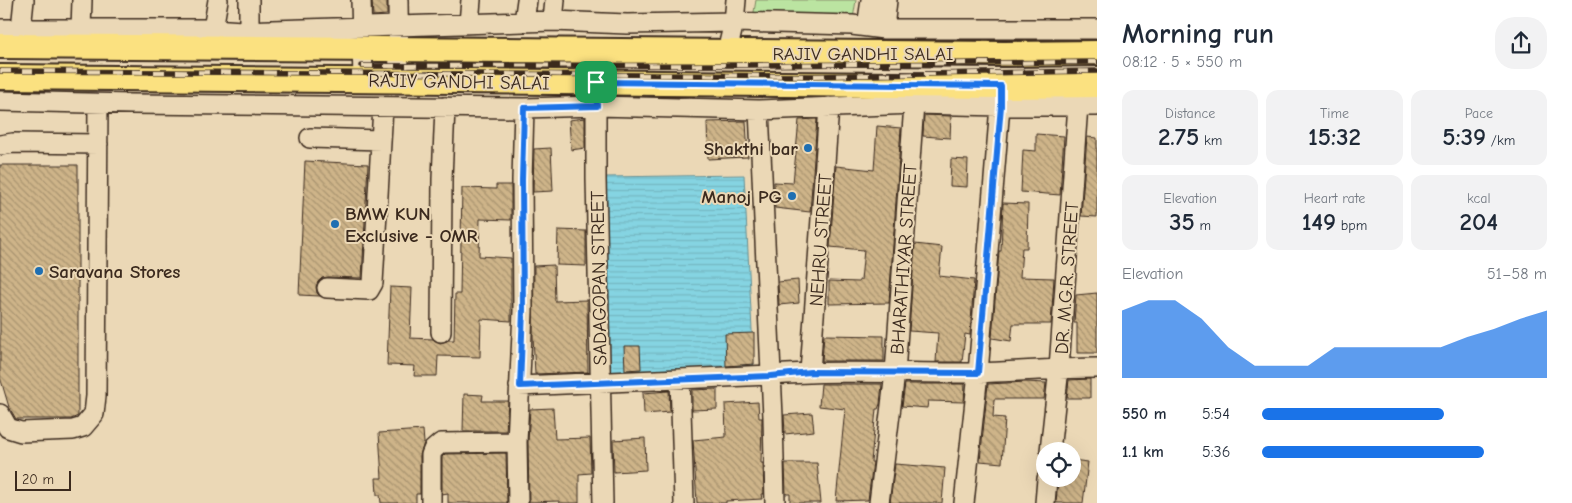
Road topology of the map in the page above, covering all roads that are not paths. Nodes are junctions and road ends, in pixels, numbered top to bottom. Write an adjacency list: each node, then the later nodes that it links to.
1 (24, 0): 20 (street)
2 (82, 0): 21 (street)
3 (94, 0): 21 (street)
4 (218, 0): 22 (street)
5 (248, 0): 25 (street)
6 (361, 0): 26 (street)
7 (398, 0): 27 (street)
8 (471, 0): 17 (street)
9 (527, 0): 14 (street)
10 (555, 0): 15 (street)
11 (736, 0): 16 (street)
12 (871, 0): 18 (street)
13 (887, 0): 18 (street)
14 (524, 22): 15 (street); 17 (street)
15 (552, 22): 16 (street)
16 (734, 22): 18 (street); 29 (street)
17 (469, 23): 27 (street)
18 (876, 28): 23 (street)
19 (0, 29): 20 (street)
20 (21, 29): 21 (street)
21 (87, 29): 22 (street)
22 (213, 29): 25 (street)
23 (1040, 29): 24 (street); 31 (street)
24 (1097, 29)
25 (249, 31): 26 (street)
26 (361, 38): 27 (main road, RAJIV GANDHI SALAI); 28 (main road, RAJIV GANDHI SALAI); 33 (street)
27 (398, 38): 29 (main road, RAJIV GANDHI SALAI); 34 (street)
28 (0, 46)
29 (727, 52): 31 (main road, RAJIV GANDHI SALAI)
30 (1097, 53): 31 (main road, RAJIV GANDHI SALAI)
31 (1040, 54)
32 (0, 77): 33 (main road, RAJIV GANDHI SALAI)
33 (363, 80): 34 (main road, RAJIV GANDHI SALAI)
34 (399, 81): 35 (main road, RAJIV GANDHI SALAI)
35 (596, 82): 37 (main road, RAJIV GANDHI SALAI); 42 (street, SADAGOPAN STREET)
36 (1097, 84): 37 (main road, RAJIV GANDHI SALAI)
37 (1001, 96): 40 (street); 41 (street); 58 (street)
38 (0, 101): 39 (street)
39 (98, 104): 43 (street); 50 (street)
40 (914, 104): 45 (street); 57 (street, BHARATHIYAR STREET)
41 (1088, 105): 54 (street, DR. M.G.R. STREET)
42 (597, 106): 46 (street); 47 (street); 61 (street, SADAGOPAN STREET)
43 (383, 107): 44 (street); 49 (street)
44 (445, 107): 46 (street); 53 (street)
45 (829, 107): 47 (street); 56 (street, NEHRU STREET)
46 (524, 108): 62 (street)
47 (759, 110): 59 (street)
48 (310, 138): 49 (street)
49 (381, 140): 52 (street)
50 (98, 144): 51 (street); 63 (street)
51 (0, 145)
52 (327, 288)
53 (441, 332)
54 (1059, 368): 55 (street); 58 (street); 65 (street, DR. M.G.R. STREET)
55 (1097, 368)
56 (810, 372): 57 (street); 59 (street)
57 (895, 373): 58 (street); 72 (street, BHARATHIYAR STREET)
58 (978, 373): 73 (street)
59 (771, 376): 60 (street); 71 (street)
60 (680, 379): 61 (street); 70 (street)
61 (600, 383): 62 (street); 69 (street, SADAGOPAN STREET)
62 (520, 386): 64 (street)
63 (0, 414)
64 (517, 442): 67 (street); 68 (street)
65 (1051, 442)
66 (1046, 487): 74 (street)
67 (431, 503)
68 (518, 503)
69 (603, 503)
70 (684, 503)
71 (775, 503)
72 (879, 503)
73 (964, 503)
74 (1045, 503)

